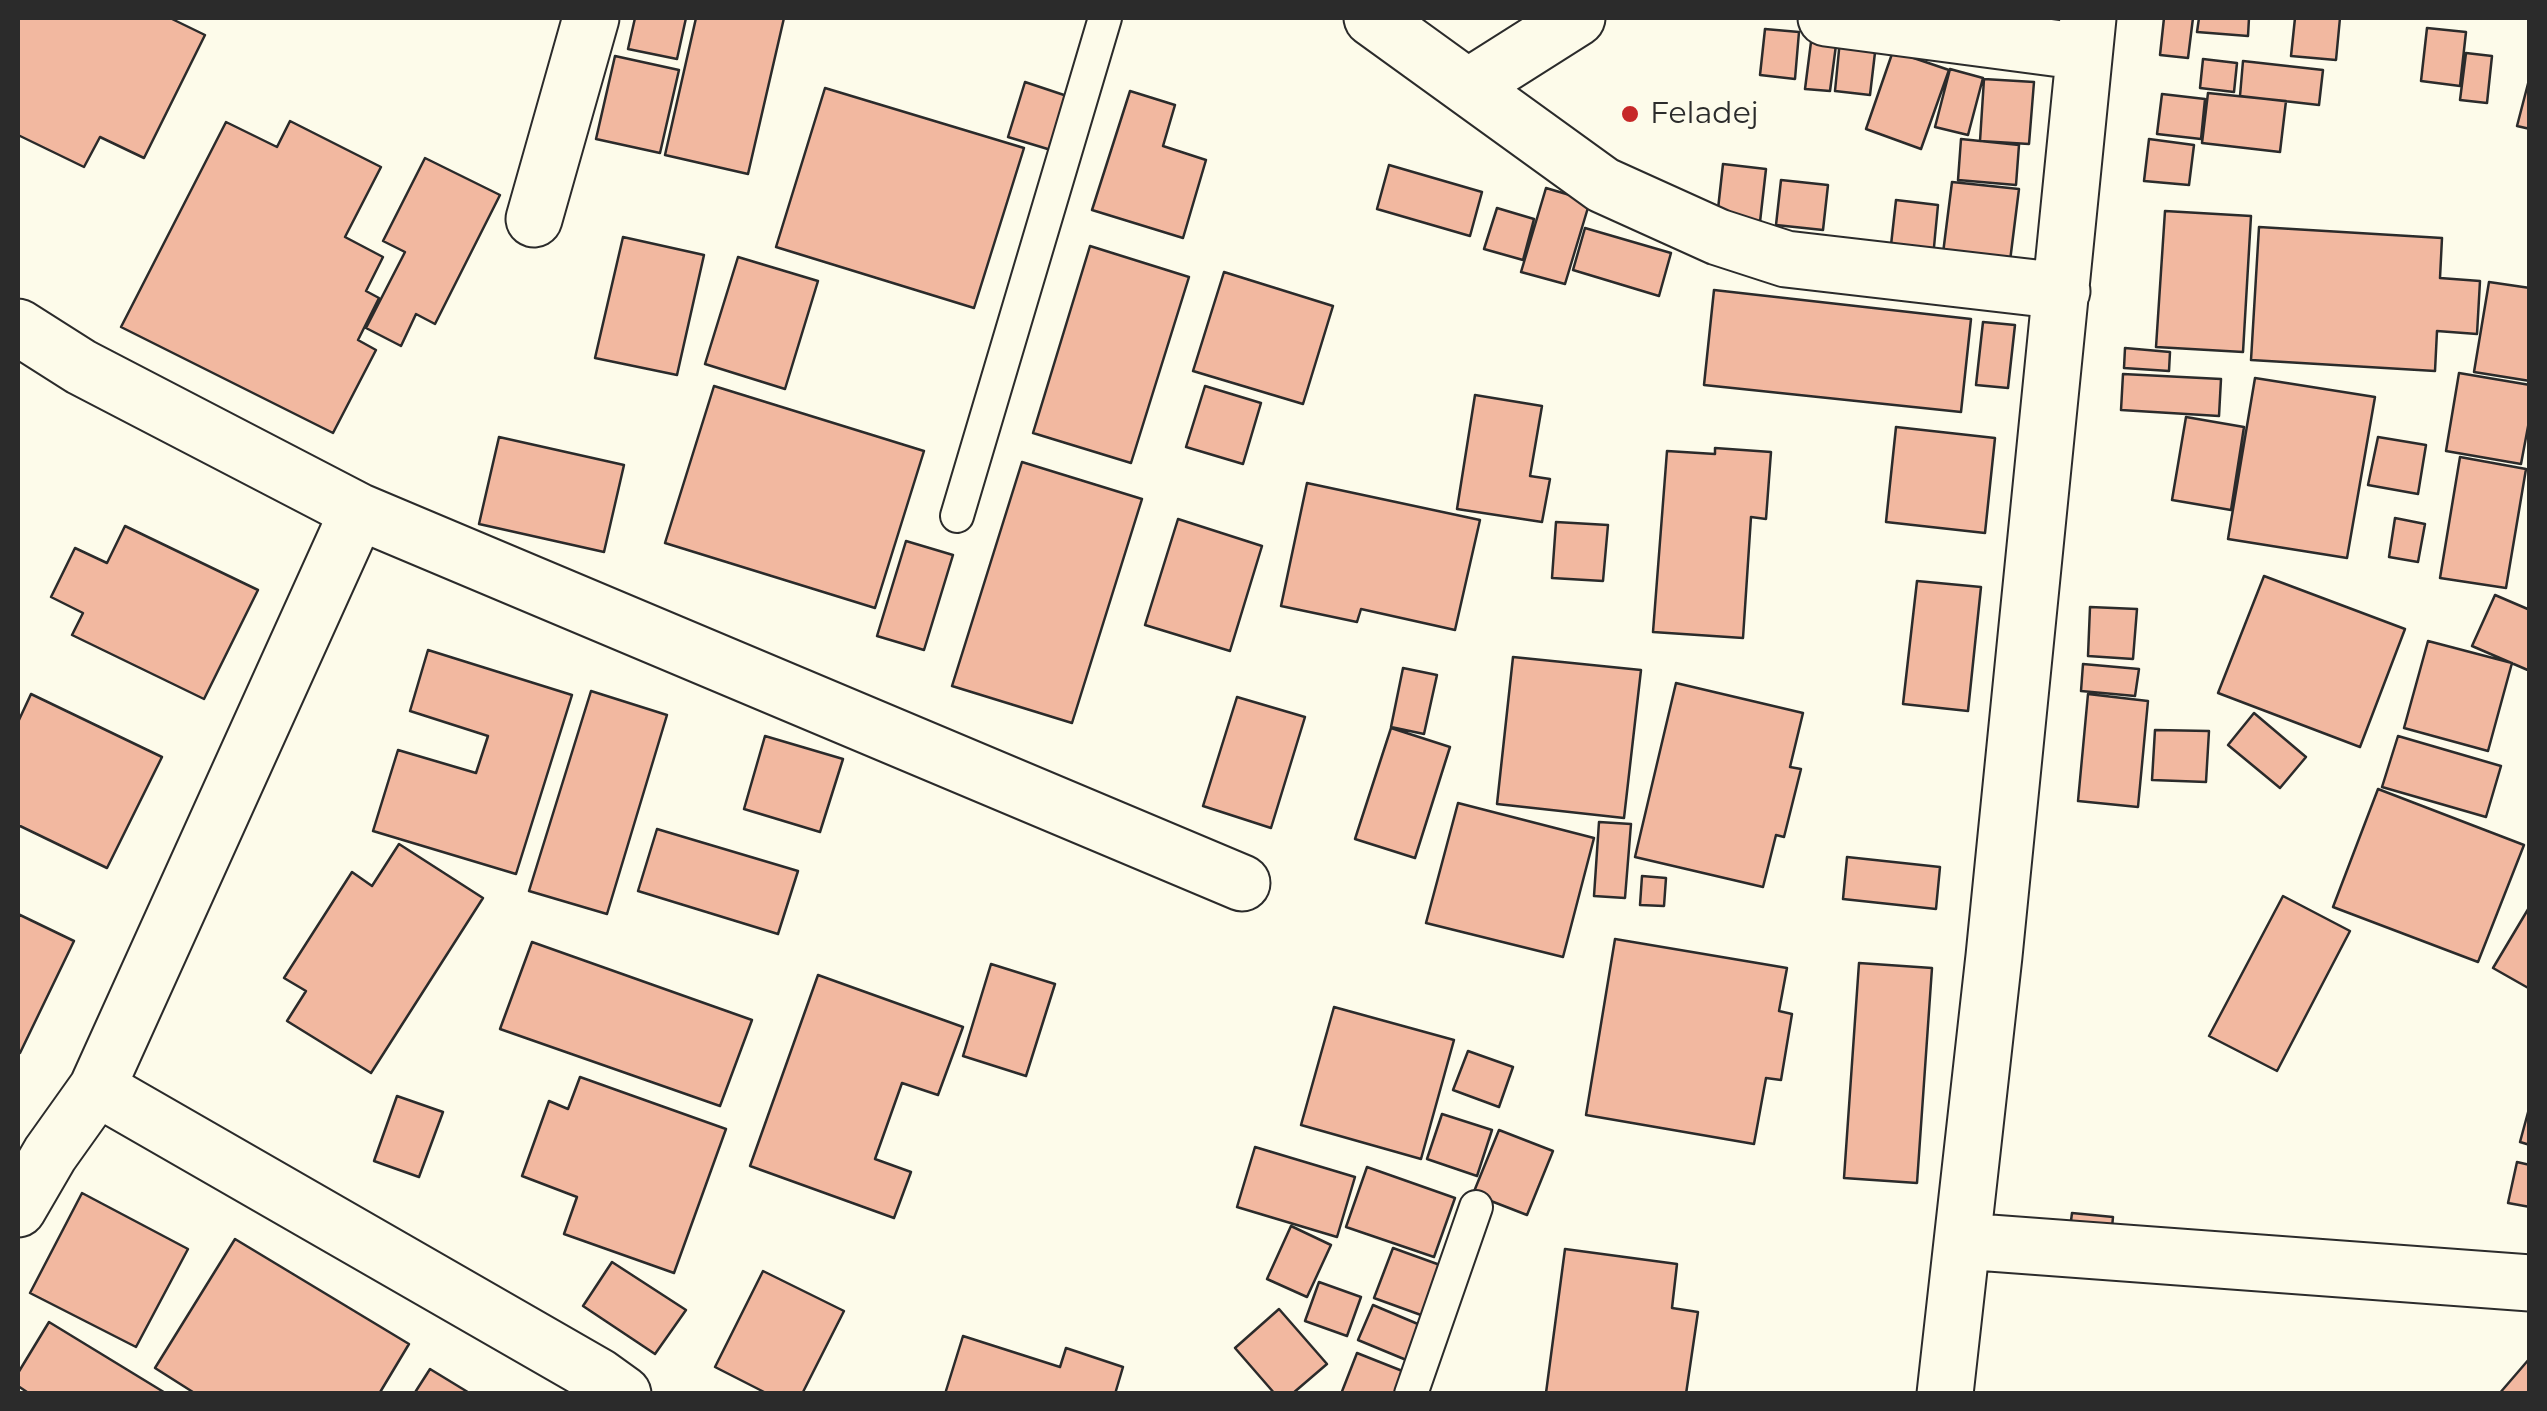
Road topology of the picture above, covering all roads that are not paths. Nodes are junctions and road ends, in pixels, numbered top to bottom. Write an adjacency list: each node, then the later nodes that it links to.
1 (591, 18): 8 (street)
2 (1105, 18): 12 (lane)
3 (1372, 18): 7 (street)
4 (1578, 18): 7 (street)
5 (1826, 18): 6 (street)
6 (2086, 35): 9 (street)
7 (1468, 87): 9 (street)
8 (534, 219)
9 (2062, 292): 18 (street)
10 (18, 327): 11 (street)
11 (358, 511): 13 (street); 14 (street)
12 (957, 516)
13 (1242, 883)
14 (97, 1088): 15 (street); 20 (street)
15 (34, 1142): 17 (street)
16 (1476, 1207): 21 (lane)
17 (18, 1209)
18 (1963, 1241): 19 (street); 22 (street)
19 (2530, 1283)
20 (606, 1388)
21 (1411, 1394)
22 (1945, 1394)

